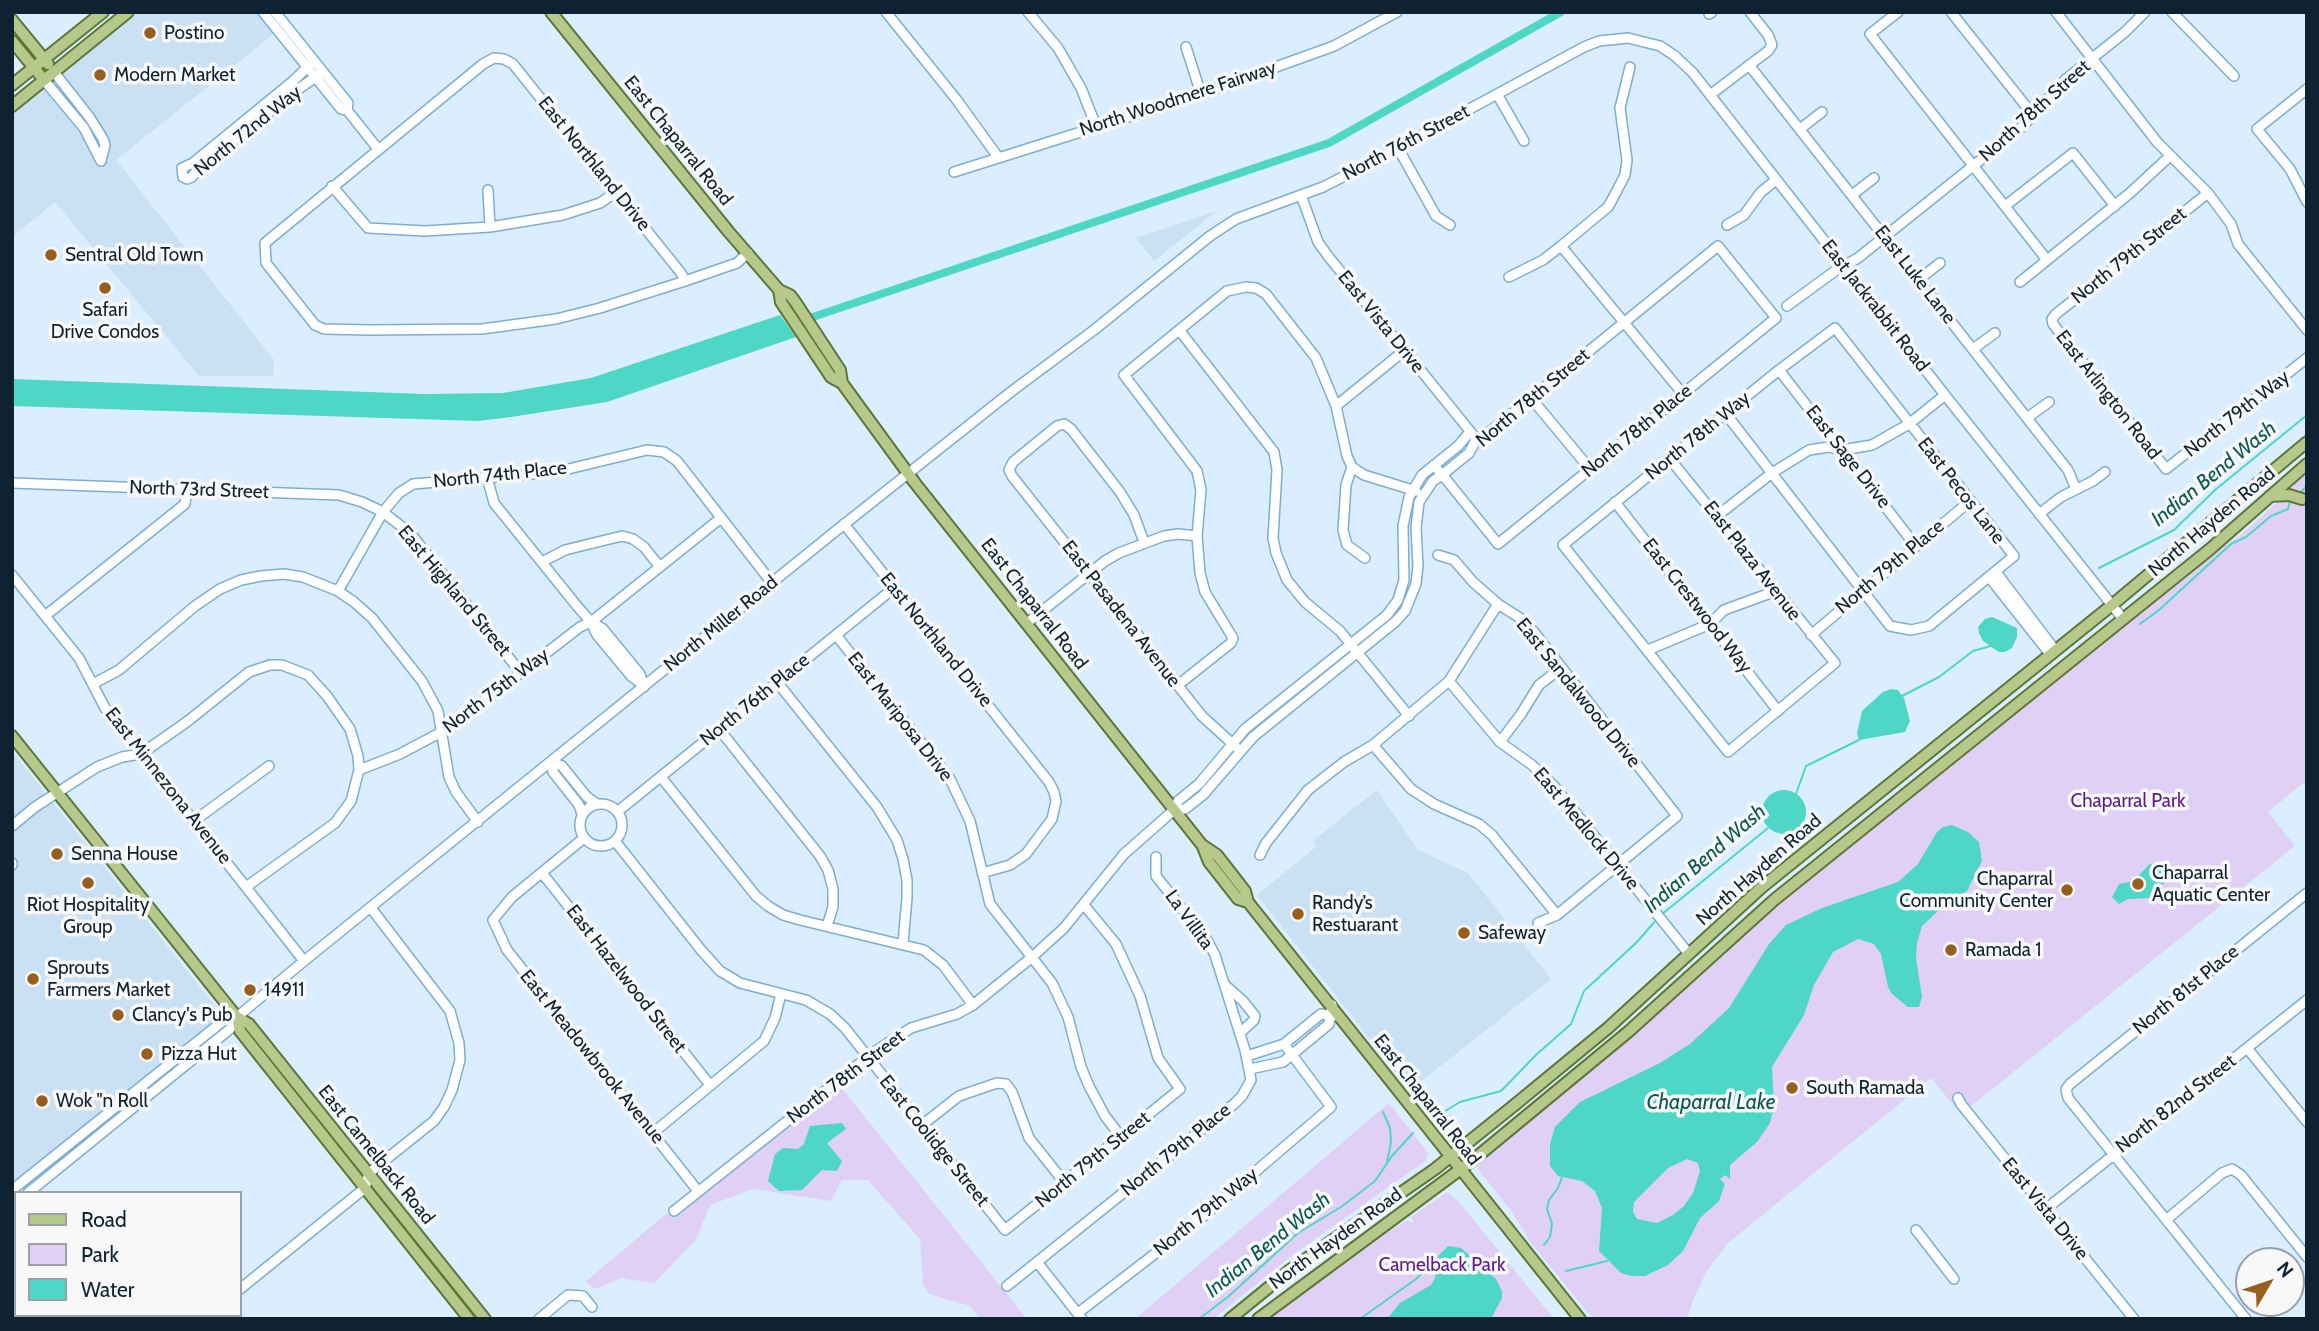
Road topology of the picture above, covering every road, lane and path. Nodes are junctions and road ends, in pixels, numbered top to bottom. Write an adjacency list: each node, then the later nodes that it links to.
1 (103, 12): 20 (main road)
2 (128, 12): 25 (main road)
3 (263, 12): 21 (street)
4 (275, 12): 21 (street)
5 (551, 12): 64 (main road, East Chaparral Road)
6 (886, 12): 44 (street)
7 (1028, 12): 38 (street)
8 (1397, 12): 31 (street, North Woodmere Fairway)
9 (1750, 12): 22 (street)
10 (1898, 12): 45 (street)
11 (1951, 12): 36 (street)
12 (2056, 12): 19 (street)
13 (2145, 12): 19 (street, North 78th Street)
14 (2172, 12): 27 (street)
15 (12, 20): 20 (main road)
16 (12, 41): 23 (main road)
17 (1599, 41): 32 (street, North 76th Street); 33 (street, East Jackrabbit Road)
18 (1186, 47): 31 (street)
19 (2092, 58): 36 (street, North 78th Street); 43 (street)
20 (45, 59): 23 (main road); 25 (main road)
21 (311, 64): 26 (street); 37 (street, North 72nd Way)
22 (1749, 65): 33 (street); 39 (street, East Luke Lane)
23 (34, 67): 28 (main road); 29 (main road)
24 (1630, 67): 63 (street)
25 (54, 72): 28 (main road); 28 (street)
26 (319, 74): 37 (street, North 72nd Way); 42 (street)
27 (2234, 76)
28 (44, 80): 34 (main road)
29 (12, 85)
30 (2307, 89): 55 (street)
31 (1200, 94): 38 (street, North Woodmere Fairway)
32 (1497, 94): 40 (street); 41 (street, North 76th Street)
33 (1710, 95): 48 (street, East Jackrabbit Road)
34 (12, 106)
35 (1822, 112): 39 (street)
36 (2033, 115): 45 (street, North 78th Street)
37 (244, 126): 37 (street, North 72nd Way)
38 (1096, 126): 44 (street, North Woodmere Fairway)
39 (1800, 129): 54 (street, East Luke Lane)
40 (1524, 141)
41 (1398, 148): 53 (street, North 76th Street); 58 (street)
42 (378, 149): 49 (street); 51 (street, East Northland Drive)
43 (2169, 156): 52 (street); 57 (street)
44 (998, 158): 46 (street, North Woodmere Fairway)
45 (1974, 166): 56 (street); 62 (street, North 78th Street)
46 (954, 172)
47 (1874, 178): 54 (street)
48 (1776, 180): 59 (street); 67 (street, East Jackrabbit Road)
49 (332, 186): 60 (street); 70 (street)
50 (488, 190): 60 (street)
51 (616, 192): 60 (street); 70 (street, East Northland Drive)
52 (2208, 193): 74 (street); 76 (street, North 79th Street)
53 (1301, 195): 61 (street, North 76th Street); 83 (street, East Vista Drive)
54 (1852, 195): 62 (street, East Luke Lane)
55 (2307, 202)
56 (2005, 206): 57 (street); 65 (street)
57 (2115, 206): 65 (street)
58 (1450, 225)
59 (1727, 225)
60 (490, 227)
61 (1210, 236): 105 (street, North Miller Road)
62 (1884, 237): 67 (street, North 78th Street); 69 (street, East Luke Lane)
63 (1561, 246): 68 (street); 77 (street)
64 (748, 253): 70 (street); 105 (main road, East Chaparral Road)
65 (2047, 260): 71 (street)
66 (1940, 263): 69 (street)
67 (1844, 266): 72 (street, North 78th Street); 87 (street, East Jackrabbit Road)
68 (1509, 276)
69 (1918, 280): 82 (street, East Luke Lane)
70 (685, 281)
71 (2020, 282)
72 (1787, 306)
73 (2307, 309): 74 (street)
74 (2297, 317): 79 (street)
75 (1776, 318): 77 (street, North 78th Street); 86 (street, North 78th Place)
76 (2052, 319): 101 (street, East Arlington Road)
77 (1624, 322): 86 (street); 88 (street, North 78th Street)
78 (1835, 328): 85 (street, North 78th Way); 93 (street, East Pecos Lane)
79 (2307, 330)
80 (1180, 331): 90 (street); 122 (street); 146 (street)
81 (1995, 332): 82 (street)
82 (1973, 349): 92 (street, East Luke Lane)
83 (1405, 350): 90 (street); 94 (street, East Vista Drive)
84 (2307, 358): 101 (street, North 79th Way)
85 (1779, 370): 91 (street, North 78th Way); 96 (street, East Sage Drive)
86 (1683, 394): 102 (street, North 78th Place)
87 (1945, 396): 93 (street); 118 (street, East Jackrabbit Road)
88 (1531, 398): 94 (street, North 78th Street); 102 (street)
89 (2049, 401): 92 (street)
90 (1336, 406): 100 (street)
91 (1726, 414): 97 (street, North 78th Way); 104 (street)
92 (2027, 418): 110 (street, East Luke Lane)
93 (1909, 424): 96 (street); 115 (street, East Pecos Lane)
94 (1473, 436): 99 (street, North 78th Street); 106 (street, North 78th Street)
95 (2307, 442): 138 (main road, North Hayden Road)
96 (1842, 450): 104 (street); 124 (street, East Sage Drive)
97 (1670, 458): 116 (street, North 78th Way); 119 (street, East Plaza Avenue)
98 (2307, 464): 113 (main road, North Hayden Road)
99 (1434, 465): 106 (street); 111 (street, North 78th Street)
100 (1352, 467): 111 (street); 126 (street)
101 (2166, 469)
102 (1590, 470): 106 (street, North 78th Place)
103 (2105, 472): 110 (street)
104 (1772, 473): 119 (street); 136 (street)
105 (908, 474): 121 (street, North Miller Road); 142 (main road, East Chaparral Road)
106 (1442, 475): 112 (street, North 78th Street)
107 (487, 477): 117 (street, North 74th Place); 120 (street, North 74th Place); 127 (street)
108 (12, 483): 109 (street, North 73rd Street)
109 (187, 489): 117 (street, North 73rd Street); 139 (street)
110 (2076, 489): 118 (street)
111 (1413, 490): 112 (street); 146 (street, North 78th Street)
112 (1423, 495): 149 (street, North 78th Street)
113 (2270, 496): 114 (main road); 140 (main road, North Hayden Road)
114 (2302, 499)
115 (1970, 501): 124 (street, North 79th Place); 130 (street, East Pecos Lane)
116 (1615, 502): 143 (street, East Crestwood Way); 147 (street, North 78th Way)
117 (383, 512): 134 (street, North 74th Place); 151 (street, East Highland Street)
118 (2039, 514): 138 (street, East Jackrabbit Road)
119 (1717, 516): 135 (street, East Plaza Avenue)
120 (721, 518): 128 (street, North 75th Way); 132 (street)
121 (844, 524): 132 (street, North Miller Road); 133 (street, East Northland Drive)
122 (1197, 536): 123 (street); 155 (street)
123 (1144, 542): 129 (street); 129 (street, East Pasadena Avenue)
124 (1915, 545): 136 (street, North 79th Place)
125 (1438, 555): 137 (street, East Sandalwood Drive)
126 (1365, 558)
127 (542, 562): 128 (street); 141 (street)
128 (660, 567): 141 (street, North 75th Way)
129 (1089, 573): 142 (street); 155 (street, East Pasadena Avenue)
130 (1993, 574): 136 (street); 148 (street, East Pecos Lane)
131 (12, 575): 139 (street, East Minnezona Avenue)
132 (772, 583): 156 (street, North Miller Road)
133 (894, 588): 144 (street, North 76th Place); 185 (street, East Northland Drive)
134 (338, 591): 154 (street); 160 (street)
135 (1776, 591): 143 (street); 145 (street, East Plaza Avenue)
136 (1861, 592): 145 (street, North 79th Place)
137 (1499, 604): 150 (street, East Sandalwood Drive); 152 (street)
138 (2112, 605): 140 (street, East Jackrabbit Road); 148 (main road, North Hayden Road)
139 (46, 616): 154 (street, East Minnezona Avenue)
140 (2123, 619): 221 (main road, North Hayden Road)
141 (591, 622): 151 (street, North 75th Way); 156 (street)
142 (1027, 623): 173 (main road, East Chaparral Road)
143 (1710, 624): 147 (street); 157 (street, East Crestwood Way)
144 (836, 635): 153 (street, North 76th Place); 185 (street, East Mariposa Drive)
145 (1811, 635): 157 (street, East Plaza Avenue)
146 (1350, 644): 149 (street); 163 (street, North 78th Street)
147 (1648, 650): 157 (street)
148 (2053, 652): 194 (main road, North Hayden Road)
149 (1357, 653): 158 (street); 165 (street, North 78th Street)
150 (1562, 668): 162 (street); 183 (street, East Sandalwood Drive)
151 (521, 673): 160 (street, North 75th Way)
152 (1449, 681): 158 (street); 162 (street, East Medlock Drive)
153 (777, 682): 159 (street, North 76th Place); 193 (street)
154 (93, 684): 166 (street, East Minnezona Avenue)
155 (1178, 685): 163 (street, East Pasadena Avenue)
156 (644, 687): 167 (street, North Miller Road)
157 (1778, 711)
158 (1409, 716): 164 (street)
159 (719, 729): 170 (street, North 76th Place); 192 (street)
160 (442, 733): 169 (street, North 75th Way); 177 (street)
161 (14, 742): 171 (main road, East Camelback Road)
162 (1500, 742): 183 (street, East Medlock Drive)
163 (1232, 743): 165 (street, East Pasadena Avenue); 173 (street, North 78th Street)
164 (1373, 744): 181 (street); 190 (street)
165 (1241, 750): 173 (street, North 78th Street)
166 (141, 754): 169 (street); 171 (street); 176 (street, East Minnezona Avenue)
167 (551, 762): 172 (street); 175 (street); 177 (street, North Miller Road)
168 (269, 766): 176 (street)
169 (359, 770): 186 (street)
170 (661, 776): 174 (street, North 76th Place); 192 (street)
171 (58, 793): 178 (street); 202 (main road, East Camelback Road)
172 (597, 804): 174 (street); 175 (street)
173 (1174, 810): 188 (street, North 78th Street); 201 (main road, East Chaparral Road)
174 (617, 812): 180 (street)
175 (583, 814): 179 (street)
176 (194, 821): 186 (street, East Minnezona Avenue)
177 (478, 822): 189 (street, North Miller Road)
178 (12, 826)
179 (584, 838): 180 (street); 184 (street)
180 (615, 841): 198 (street, East Coolidge Street)
181 (1260, 855)
182 (1156, 857): 197 (street, La Villita)
183 (1618, 866): 190 (street); 194 (street, East Medlock Drive)
184 (541, 873): 212 (street, East Hazelwood Street); 217 (street, East Meadowbrook Avenue)
185 (982, 873): 195 (street, East Mariposa Drive)
186 (246, 887): 196 (street, East Minnezona Avenue)
187 (2307, 893): 219 (street, North 81st Place)
188 (1084, 905): 195 (street, North 78th Street); 218 (street, North 79th Street)
189 (371, 908): 196 (street, North Miller Road); 222 (street)
190 (1557, 915): 191 (street)
191 (1538, 923)
192 (827, 926): 193 (street)
193 (903, 943): 200 (street)
194 (1689, 954): 220 (main road, North Hayden Road)
195 (1031, 958): 200 (street, North 78th Street); 218 (street, East Mariposa Drive)
196 (304, 961): 202 (street, North Miller Road)
197 (1224, 984): 204 (street, La Villita); 204 (street, La Villita)
198 (781, 994): 210 (street, East Coolidge Street); 212 (street)
199 (2307, 1000): 207 (street, North 82nd Street)
200 (973, 1005): 210 (street, North 78th Street)
201 (1331, 1010): 203 (street); 205 (street); 220 (main road, East Chaparral Road)
202 (237, 1017): 222 (main road, East Camelback Road); 224 (street, North Miller Road); 225 (street, North Miller Road)
203 (1301, 1030): 205 (street); 206 (street)
204 (1240, 1033): 209 (street, La Villita)
205 (1309, 1041): 208 (street)
206 (1283, 1044): 208 (street); 209 (street)
207 (2247, 1048): 214 (street); 219 (street, North 82nd Street)
208 (1291, 1055): 211 (street); 241 (street, North 79th Way)
209 (1247, 1056): 211 (street, La Villita)
210 (867, 1057): 216 (street, East Coolidge Street); 226 (street, North 78th Street)
211 (1250, 1069): 233 (street, North 79th Place)
212 (710, 1085): 217 (street)
213 (1958, 1098): 227 (street, East Vista Drive)
214 (2303, 1110): 215 (street)
215 (2307, 1122)
216 (922, 1125): 223 (street); 230 (street, East Coolidge Street)
217 (653, 1133): 226 (street, East Meadowbrook Avenue)
218 (1121, 1137): 223 (street, North 79th Street)
219 (2113, 1154): 227 (street, North 82nd Street); 229 (street)
220 (1450, 1157): 221 (main road, East Chaparral Road); 246 (main road, North Hayden Road)
221 (1460, 1170): 247 (main road, North Hayden Road); 248 (main road, East Chaparral Road)
222 (367, 1181): 234 (main road, East Camelback Road); 235 (main road, East Camelback Road); 238 (street)
223 (1064, 1182): 230 (street, North 79th Street)
224 (12, 1190)
225 (30, 1191)
226 (698, 1191): 228 (street, North 78th Street)
227 (2046, 1209): 249 (street, East Vista Drive)
228 (674, 1212)
229 (2166, 1220): 232 (street); 250 (street)
230 (1005, 1230)
231 (1916, 1230): 236 (street)
232 (2307, 1258)
233 (1037, 1262): 237 (street, North 79th Place); 241 (street)
234 (443, 1267): 235 (main road); 243 (main road, East Camelback Road)
235 (432, 1272): 242 (main road, East Camelback Road)
236 (1954, 1279)
237 (1007, 1286)
238 (242, 1287)
239 (576, 1294): 240 (street); 244 (street); 245 (street)
240 (592, 1307)
241 (1080, 1316)
242 (469, 1319)
243 (485, 1319)
244 (539, 1319)
245 (548, 1319)
246 (1230, 1319)
247 (1258, 1319)
248 (1580, 1319)
249 (2134, 1319)
250 (2246, 1319)

